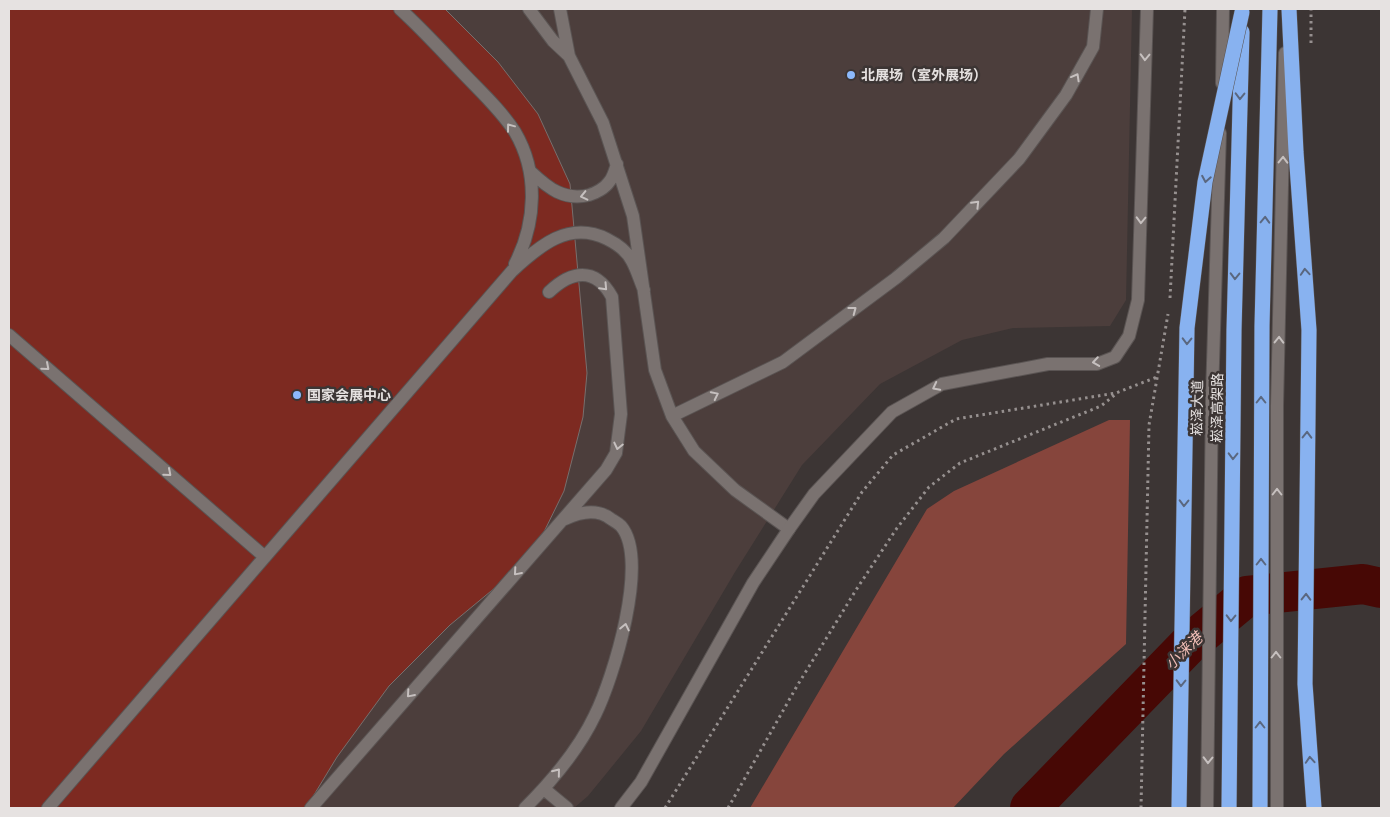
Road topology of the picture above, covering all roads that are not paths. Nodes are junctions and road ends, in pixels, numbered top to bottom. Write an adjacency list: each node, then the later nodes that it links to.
1 (400, 9): 12 (main road, one-way to 1)
2 (529, 9): 10 (main road)
3 (560, 9): 10 (main road)
4 (1097, 9): 17 (main road, one-way to 4)
5 (1147, 9): 19 (main road, one-way to 19)
6 (1223, 9): 28 (main road, 崧泽大道, one-way to 28)
7 (1270, 9): 30 (highway, one-way to 7)
8 (1288, 9): 31 (main road, one-way to 8); 32 (highway, one-way to 8)
9 (1242, 10): 27 (highway, one-way to 27, bridge); 29 (highway, 崧泽高架路, one-way to 29, bridge)
10 (569, 56): 11 (main road)
11 (617, 164): 12 (main road, one-way to 12); 14 (main road)
12 (531, 172): 13 (main road)
13 (512, 271): 14 (main road); 20 (main road)
14 (644, 290): 17 (main road)
15 (549, 292): 18 (main road, one-way to 18)
16 (9, 335): 20 (main road, one-way to 20)
17 (672, 416): 19 (main road)
18 (560, 521): 21 (main road, one-way to 18); 23 (main road, one-way to 23)
19 (789, 529): 26 (main road)
20 (264, 557): 22 (main road)
21 (544, 789): 24 (main road); 25 (main road)
22 (48, 808)
23 (311, 808)
24 (525, 808)
25 (567, 808)
26 (621, 808)
27 (1179, 808)
28 (1207, 808)
29 (1229, 808)
30 (1260, 808)
31 (1277, 808)
32 (1314, 808)

